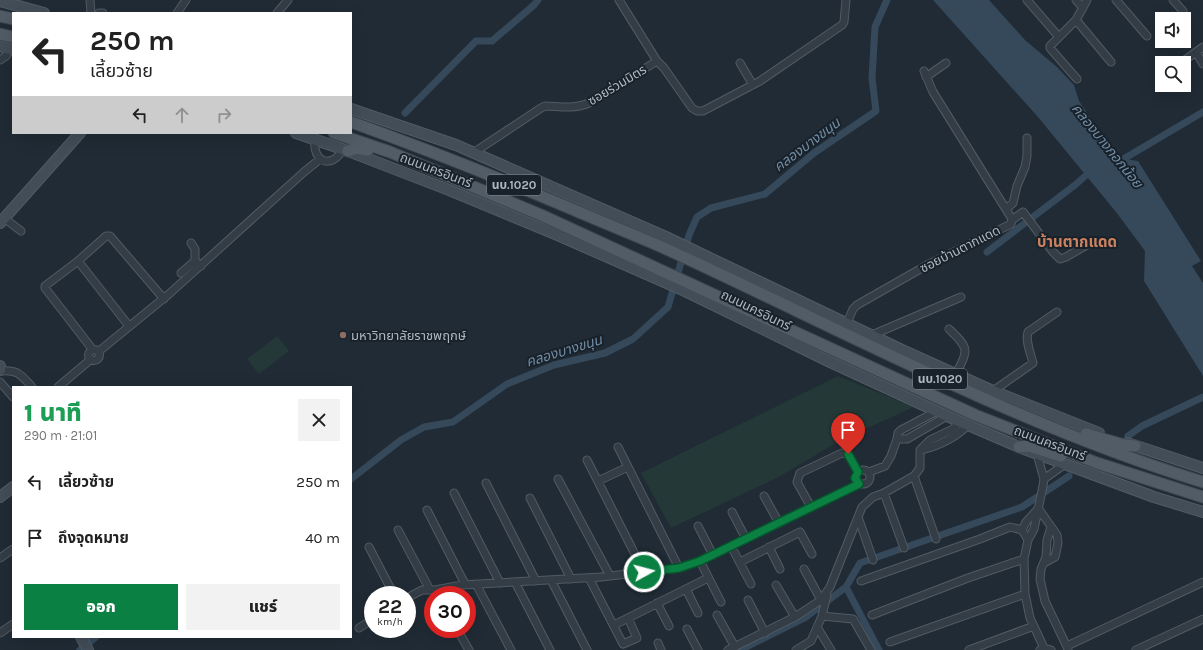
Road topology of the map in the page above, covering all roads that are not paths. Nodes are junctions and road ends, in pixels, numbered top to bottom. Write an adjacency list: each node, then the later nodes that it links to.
1 (90, 0): 15 (street)
2 (186, 0): 16 (street)
3 (288, 0): 17 (street)
4 (619, 0): 30 (street)
5 (846, 0): 36 (street, ซอยร่วมมิตร)
6 (1027, 0): 24 (street)
7 (1076, 0): 12 (street)
8 (1087, 0): 12 (street)
9 (1116, 0): 22 (street)
10 (1173, 0): 13 (street)
11 (0, 1): 14 (main road)
12 (1082, 8): 20 (street)
13 (1182, 11)
14 (40, 12)
15 (91, 12)
16 (178, 12)
17 (278, 12)
18 (0, 16): 19 (main road)
19 (12, 19)
20 (1076, 20): 24 (street); 31 (street)
21 (0, 34): 23 (main road)
22 (1147, 36)
23 (12, 37)
24 (1059, 37): 35 (street)
25 (1203, 47): 27 (street)
26 (8, 48): 29 (street)
27 (1196, 52): 28 (street); 34 (street)
28 (1190, 56)
29 (0, 60)
30 (657, 61): 36 (street, ซอยร่วมมิตร); 46 (street, ซอยร่วมมิตร)
31 (1111, 62)
32 (740, 63): 36 (street)
33 (946, 63): 48 (street, ซอยบ้านตากแดด)
34 (1203, 64)
35 (1077, 79)
36 (752, 85)
37 (352, 109): 46 (main road, ถนนนครอินทร์ / นบ.1020)
38 (352, 122): 54 (main road, ถนนนครอินทร์ / นบ.1020)
39 (79, 134): 49 (main road)
40 (299, 134): 43 (main road, ถนนนครอินทร์ / นบ.1020)
41 (337, 134): 45 (main road, ถนนนครอินทร์ / นบ.1020)
42 (1027, 138): 48 (street)
43 (315, 140): 44 (main road, ถนนนครอินทร์ / นบ.1020); 47 (street)
44 (345, 150): 45 (main road); 47 (street); 59 (main road, ถนนนครอินทร์ / นบ.1020)
45 (390, 152): 59 (main road, ถนนนครอินทร์ / นบ.1020)
46 (473, 153): 54 (main road, ถนนนครอินทร์ / นบ.1020)
47 (320, 159): 57 (street)
48 (1006, 209): 50 (street, ซอยบ้านตากแดด)
49 (2, 220): 51 (street)
50 (1012, 220): 53 (street); 64 (street, ซอยบ้านตากแดด)
51 (21, 230)
52 (191, 243): 57 (street)
53 (1085, 246)
54 (676, 248): 55 (main road, ถนนนครอินทร์ / นบ.1020)
55 (689, 254): 64 (main road, ถนนนครอินทร์ / นบ.1020); 80 (main road, ถนนนครอินทร์ / นบ.1020)
56 (78, 262): 62 (street); 65 (street); 68 (street)
57 (198, 264): 58 (street); 62 (street)
58 (181, 274)
59 (669, 279): 60 (main road, ถนนนครอินทร์ / นบ.1020)
60 (681, 284): 77 (main road, ถนนนครอินทร์ / นบ.1020); 87 (main road, ถนนนครอินทร์ / นบ.1020)
61 (961, 297): 67 (street)
62 (164, 298): 65 (street)
63 (1057, 312): 75 (street)
64 (847, 323): 67 (main road, ถนนนครอินทร์ / นบ.1020)
65 (129, 326): 68 (street)
66 (949, 330): 71 (street)
67 (872, 335): 71 (main road, ถนนนครอินทร์ / นบ.1020)
68 (95, 351): 74 (street)
69 (0, 366): 70 (main road)
70 (0, 371): 73 (street)
71 (956, 374): 75 (main road, ถนนนครอินทร์ / นบ.1020)
72 (0, 382): 76 (street)
73 (31, 386)
74 (59, 386)
75 (993, 391): 82 (main road, ถนนนครอินทร์ / นบ.1020)
76 (12, 396)
77 (937, 411): 78 (main road, ถนนนครอินทร์ / นบ.1020); 81 (street)
78 (948, 416): 79 (main road, ถนนนครอินทร์ / นบ.1020); 81 (street)
79 (964, 423): 84 (main road, ถนนนครอินทร์ / นบ.1020); 93 (street)
80 (1058, 430): 82 (main road); 97 (main road, ถนนนครอินทร์ / นบ.1020)
81 (898, 439): 92 (street)
82 (1135, 446): 90 (main road, ถนนนครอินทร์ / นบ.1020)
83 (618, 447): 89 (street)
84 (1019, 447): 85 (main road, ถนนนครอินทร์ / นบ.1020); 87 (main road)
85 (1037, 454): 88 (main road, ถนนนครอินทร์ / นบ.1020); 95 (street)
86 (587, 460): 96 (street)
87 (1097, 463): 105 (main road, ถนนนครอินทร์ / นบ.1020)
88 (1065, 464): 95 (street); 111 (main road, ถนนนครอินทร์ / นบ.1020)
89 (628, 467): 96 (street); 134 (street)
90 (1203, 468)
91 (858, 472): 92 (street); 99 (street); 107 (street)
92 (868, 472): 99 (street)
93 (914, 476): 102 (street); 118 (street)
94 (558, 479): 138 (street)
95 (1044, 479): 108 (street)
96 (598, 481): 137 (street)
97 (1202, 482)
98 (486, 483): 143 (street)
99 (859, 484): 107 (street)
100 (12, 488): 104 (main road)
101 (454, 493): 147 (street)
102 (884, 493): 112 (street); 124 (street)
103 (764, 496): 113 (street)
104 (0, 497)
105 (1203, 497)
106 (530, 498): 141 (street)
107 (811, 507): 113 (street)
108 (1038, 508): 115 (street); 117 (street); 120 (street)
109 (426, 510): 148 (street)
110 (732, 512): 119 (street)
111 (1203, 512)
112 (858, 517): 130 (street); 155 (street)
113 (779, 523): 119 (street)
114 (698, 526): 127 (street)
115 (1051, 527): 133 (street); 133 (street)
116 (398, 530): 153 (street)
117 (1022, 530): 120 (street); 144 (street)
118 (936, 538)
119 (746, 539): 121 (street)
120 (1028, 540): 129 (street)
121 (732, 546): 127 (street); 132 (street)
122 (369, 548): 152 (street)
123 (769, 548): 126 (street); 132 (street); 135 (street)
124 (904, 548)
125 (12, 550): 128 (street)
126 (812, 554)
127 (713, 555): 131 (street)
128 (0, 558)
129 (1024, 559): 157 (street); 163 (street)
130 (873, 560)
131 (700, 561): 134 (street); 140 (street)
132 (740, 562): 150 (street)
133 (1044, 563): 183 (street)
134 (679, 568): 137 (street)
135 (780, 568)
136 (804, 568): 159 (street)
137 (644, 572): 138 (street)
138 (610, 576): 139 (street)
139 (590, 578): 141 (street); 171 (street)
140 (708, 578): 156 (street); 160 (street)
141 (571, 579): 142 (street)
142 (551, 580): 143 (street); 189 (street)
143 (536, 581): 145 (street)
144 (860, 581)
145 (516, 582): 147 (street); 188 (street)
146 (1203, 582): 183 (street)
147 (500, 583): 149 (street)
148 (465, 584): 149 (street); 154 (street)
149 (476, 584): 187 (street)
150 (751, 584)
151 (776, 585): 166 (street)
152 (389, 586)
153 (431, 586)
154 (457, 586)
155 (830, 587): 159 (street); 165 (street)
156 (686, 589): 161 (street); 162 (street)
157 (1025, 594): 173 (street); 181 (street)
158 (748, 600): 178 (street)
159 (821, 600): 166 (street)
160 (721, 602)
161 (658, 604): 167 (street); 172 (street)
162 (698, 613)
163 (872, 614)
164 (717, 615): 182 (street)
165 (822, 616): 174 (street); 194 (street)
166 (795, 617): 178 (street)
167 (628, 618): 171 (street); 171 (street)
168 (1203, 619): 196 (street)
169 (12, 625): 177 (street)
170 (364, 625): 175 (street)
171 (614, 626)
172 (669, 626)
173 (1034, 626): 184 (street); 195 (street)
174 (817, 627): 192 (street); 193 (street)
175 (359, 628)
176 (687, 629): 190 (street)
177 (0, 633)
178 (765, 633): 182 (street)
179 (82, 638): 185 (main road)
180 (463, 638): 186 (street)
181 (890, 642)
182 (735, 647): 191 (street)
183 (1068, 648)
184 (1045, 649)
185 (88, 650)
186 (470, 650)
187 (511, 650)
188 (550, 650)
189 (587, 650)
190 (698, 650)
191 (728, 650)
192 (796, 650)
193 (831, 650)
194 (871, 650)
195 (969, 650)
196 (1136, 650)

